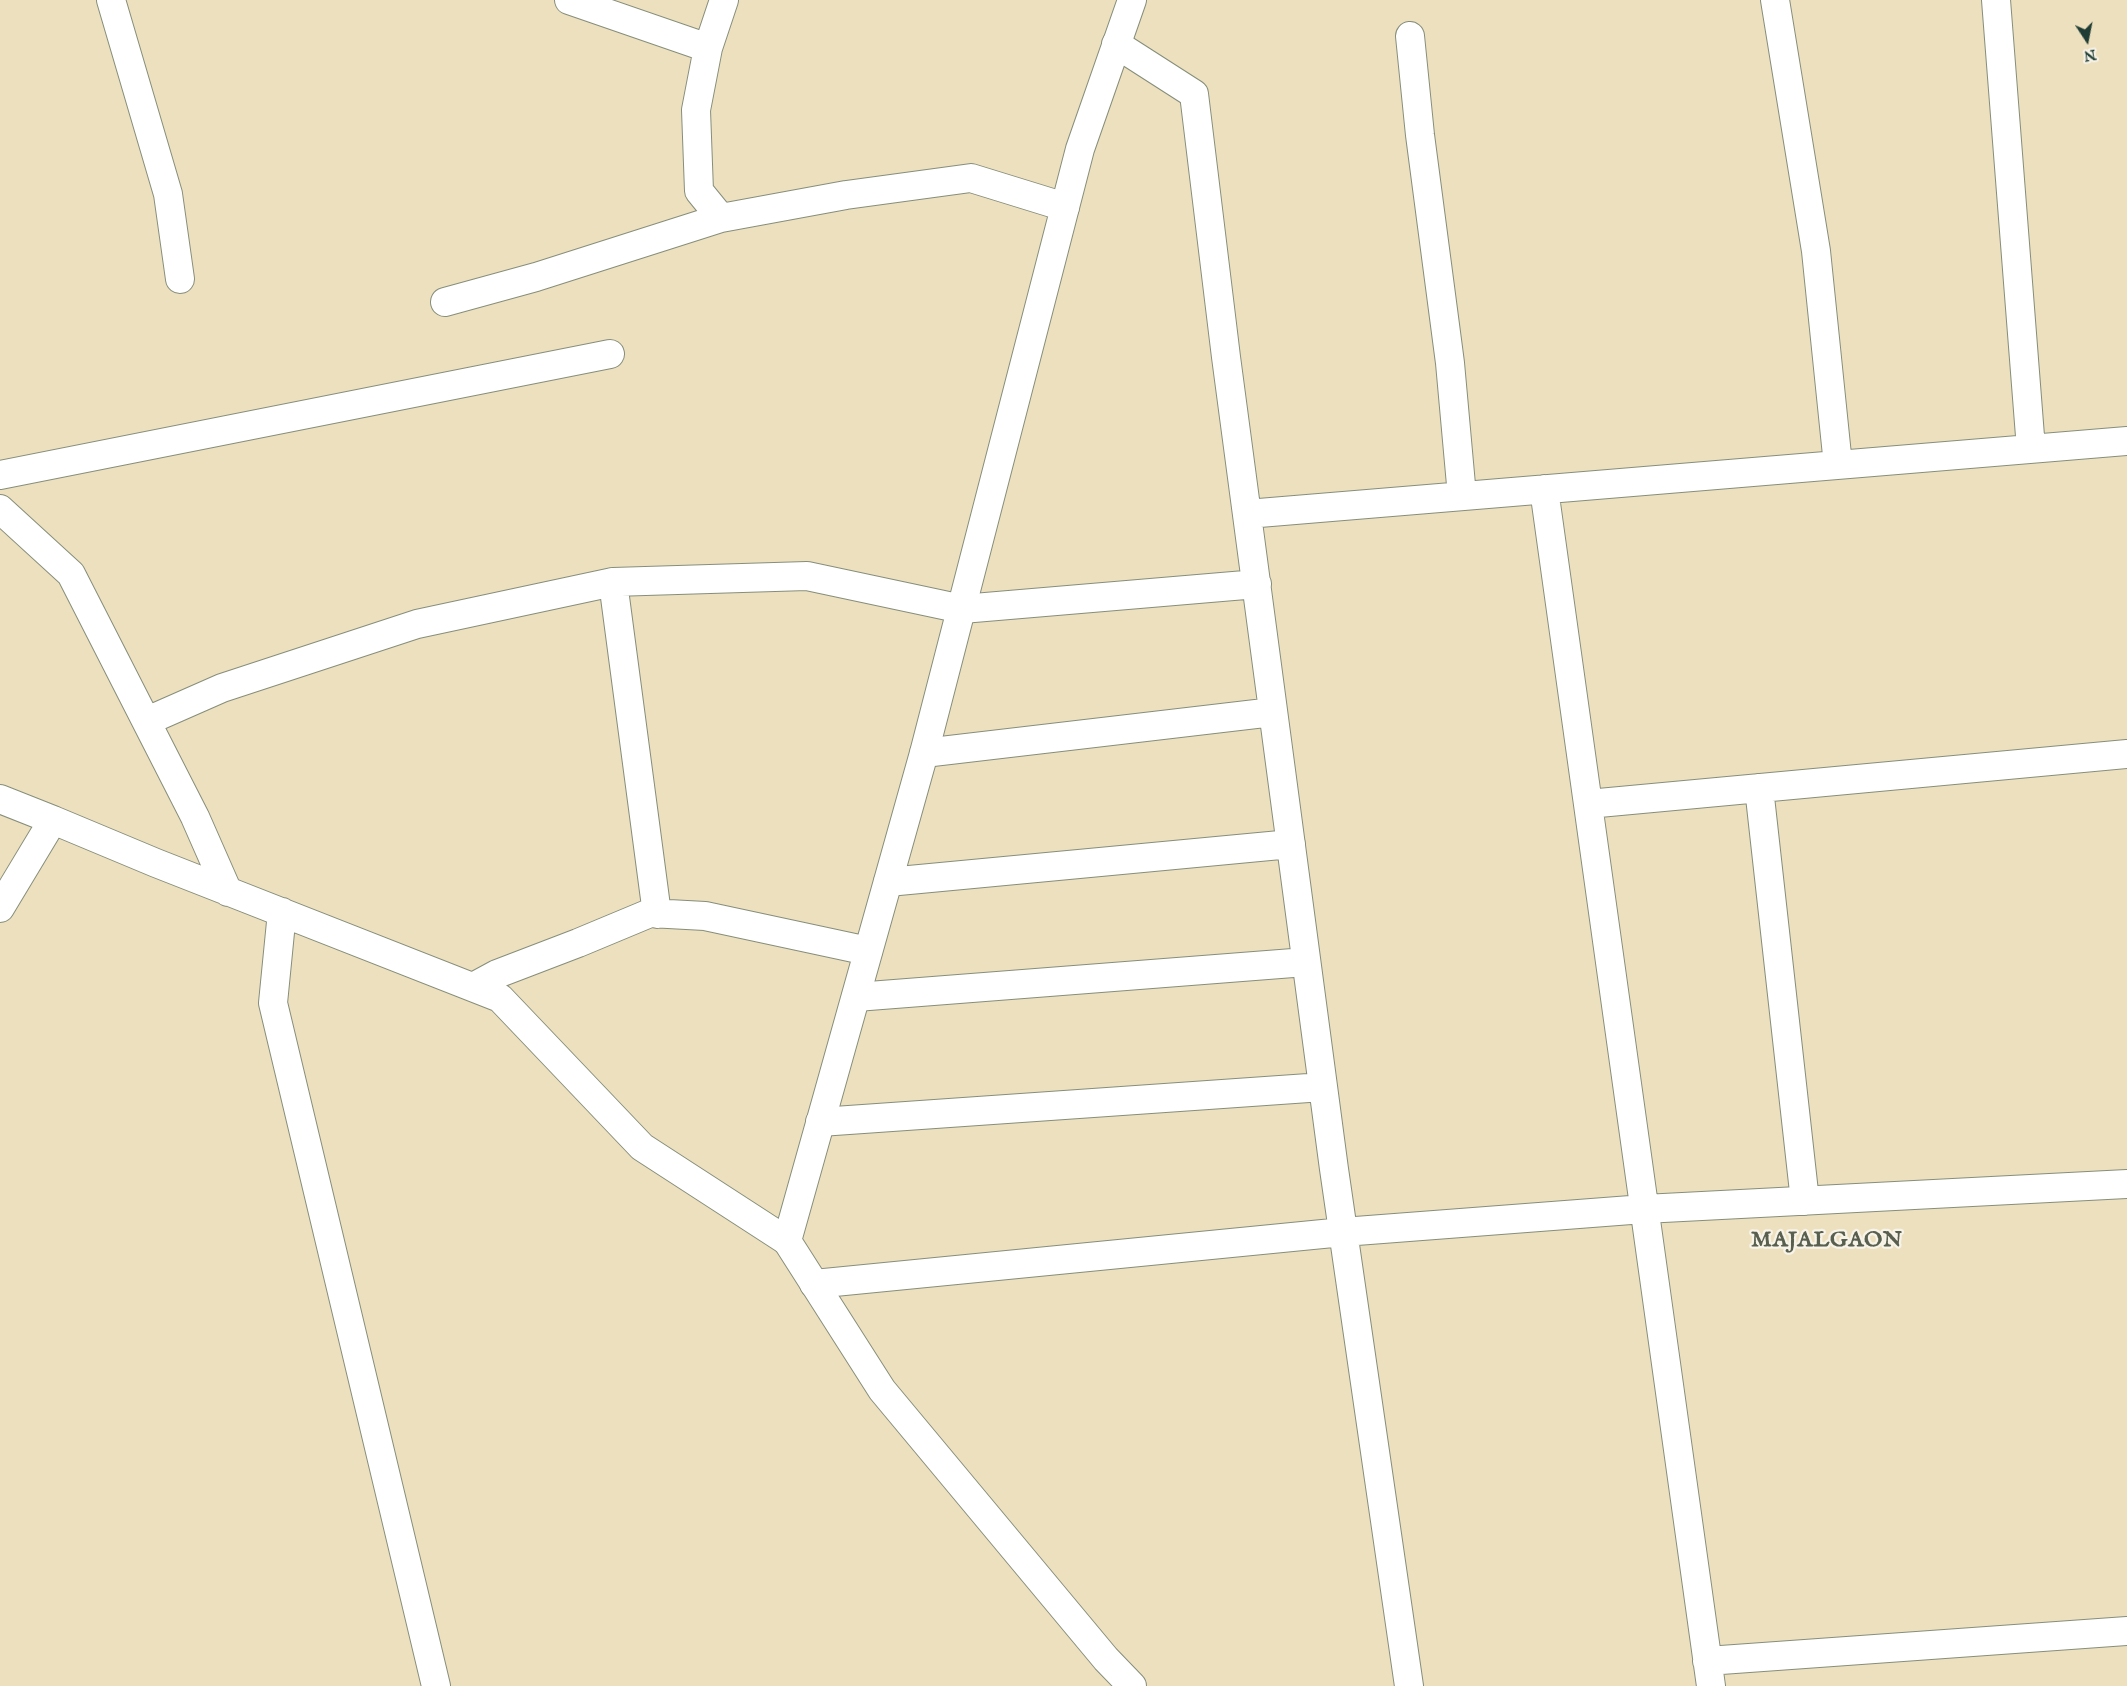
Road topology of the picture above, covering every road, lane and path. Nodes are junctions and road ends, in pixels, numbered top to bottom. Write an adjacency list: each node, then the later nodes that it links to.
1 (111, 0): 12 (street)
2 (569, 0): 9 (street)
3 (724, 0): 9 (street)
4 (1132, 0): 8 (street)
5 (1775, 0): 17 (street)
6 (1996, 0): 16 (street)
7 (1410, 36): 20 (street)
8 (1116, 44): 10 (street); 22 (street)
9 (708, 48): 11 (street)
10 (1065, 207): 11 (street); 25 (street)
11 (721, 218): 13 (street)
12 (180, 278)
13 (445, 302)
14 (610, 354): 18 (street)
15 (2127, 441): 16 (street)
16 (2031, 448): 17 (street)
17 (1838, 465): 19 (street)
18 (0, 475)
19 (1544, 489): 20 (street); 32 (street)
20 (1462, 496): 22 (street)
21 (0, 509): 27 (street)
22 (1247, 514): 24 (street)
23 (613, 582): 25 (street); 27 (street); 39 (street)
24 (1257, 584): 25 (street); 26 (street)
25 (962, 609): 28 (street)
26 (1273, 712): 28 (street); 34 (street)
27 (147, 722): 36 (street)
28 (924, 753): 35 (street)
29 (2127, 754): 30 (street)
30 (1759, 788): 32 (street); 47 (street)
31 (0, 799): 33 (street)
32 (1588, 804): 48 (street)
33 (53, 820): 36 (street); 37 (street)
34 (1290, 844): 35 (street); 41 (street)
35 (888, 882): 40 (street)
36 (228, 892): 38 (street)
37 (0, 908)
38 (282, 912): 42 (street); 54 (street)
39 (658, 914): 40 (street); 42 (street)
40 (868, 951): 43 (street)
41 (1306, 962): 43 (street); 44 (street)
42 (473, 987): 50 (street)
43 (856, 997): 45 (street)
44 (1323, 1086): 45 (street); 49 (street)
45 (820, 1122): 50 (street)
46 (2127, 1184): 47 (street)
47 (1805, 1201): 48 (street)
48 (1644, 1209): 49 (street); 53 (street)
49 (1343, 1232): 51 (street); 56 (street)
50 (787, 1241): 51 (street)
51 (814, 1284): 55 (street)
52 (2127, 1632): 53 (street)
53 (1709, 1674)
54 (436, 1686)
55 (1132, 1686)
56 (1410, 1686)

